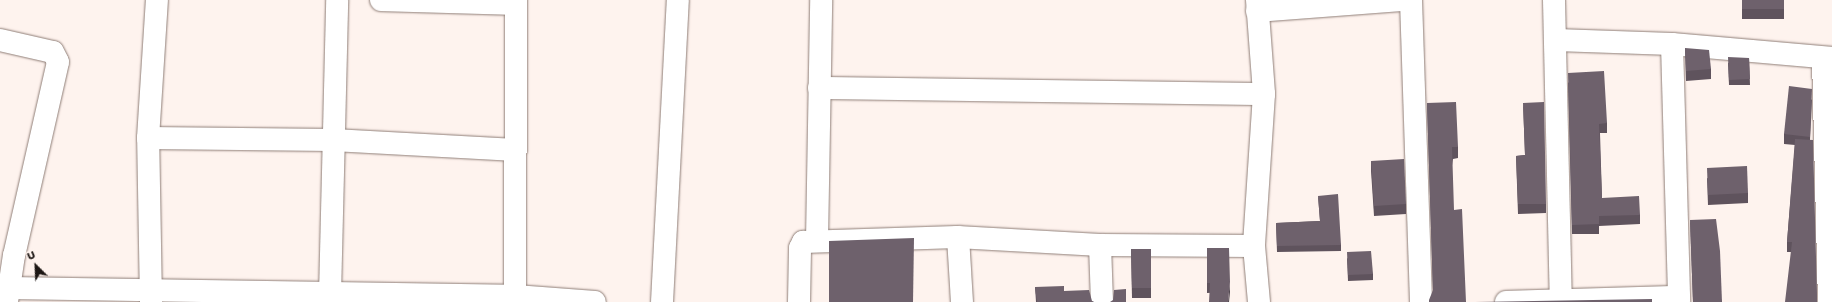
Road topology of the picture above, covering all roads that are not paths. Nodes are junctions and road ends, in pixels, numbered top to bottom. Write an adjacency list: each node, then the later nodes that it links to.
1 (157, 0): 17 (street)
2 (337, 0): 18 (street)
3 (381, 0): 9 (street)
4 (678, 0): 34 (street)
5 (821, 0): 15 (street)
6 (1404, 0): 10 (street)
7 (1412, 0): 39 (street)
8 (1554, 0): 12 (street)
9 (516, 2): 19 (street)
10 (1257, 6): 16 (street)
11 (0, 40): 24 (street)
12 (1556, 40): 13 (street); 32 (street)
13 (1672, 44): 14 (street); 31 (street)
14 (1827, 58): 41 (street)
15 (819, 88): 16 (street); 21 (street)
16 (1264, 94): 23 (street)
17 (148, 138): 18 (street); 27 (street)
18 (333, 140): 19 (street); 26 (street)
19 (516, 150): 30 (street)
20 (958, 237): 21 (street); 22 (street); 36 (street)
21 (817, 241): 35 (street)
22 (1100, 245): 23 (street); 37 (street)
23 (1254, 246): 38 (street)
24 (7, 253): 25 (street)
25 (8, 295): 27 (street)
26 (330, 295): 28 (street); 29 (street)
27 (151, 297): 28 (street)
28 (272, 298)
29 (368, 299): 30 (street)
30 (515, 299): 33 (street)
31 (1679, 300): 32 (street)
32 (1561, 301): 40 (street)
33 (595, 302)
34 (662, 302)
35 (799, 302)
36 (962, 302)
37 (1102, 302)
38 (1259, 302)
39 (1421, 302)
40 (1506, 302)
41 (1829, 302)

